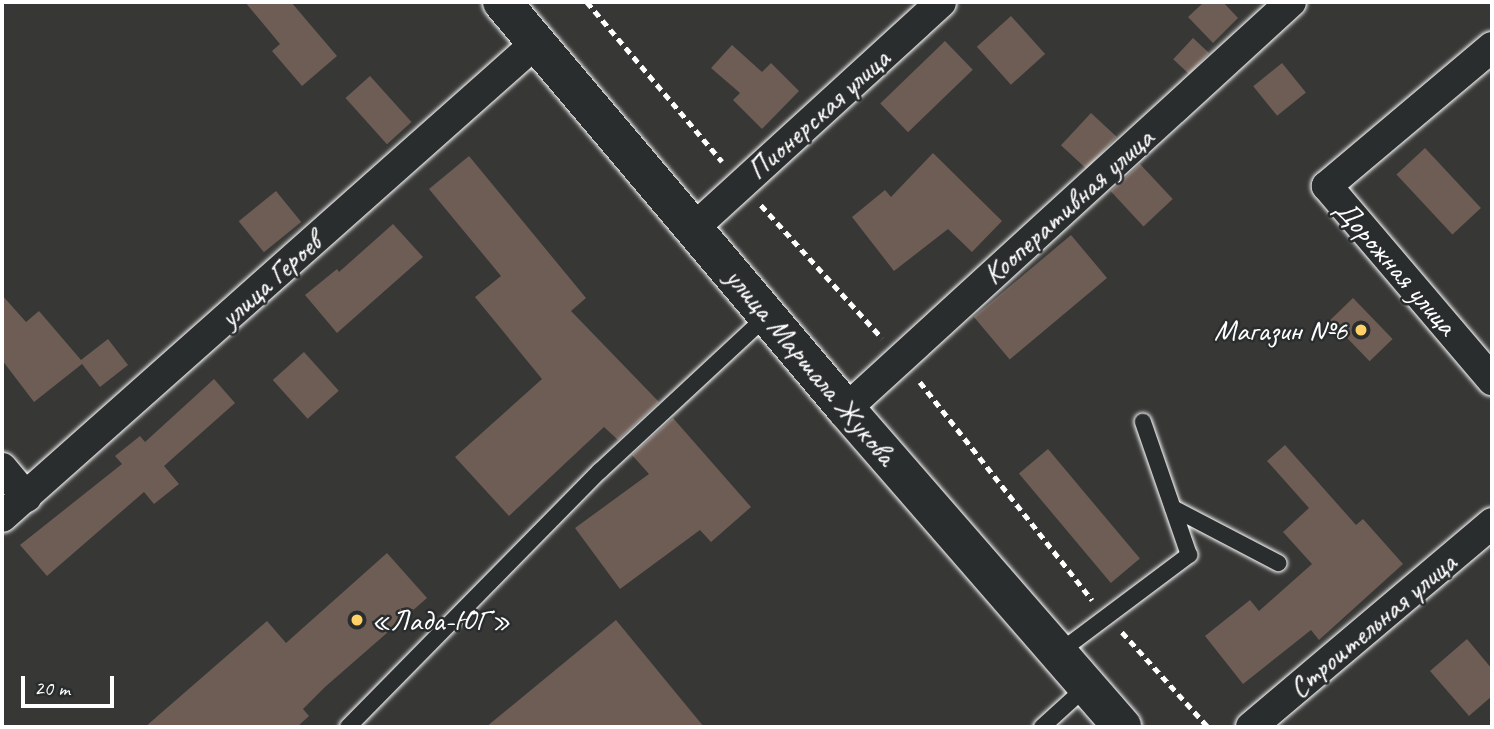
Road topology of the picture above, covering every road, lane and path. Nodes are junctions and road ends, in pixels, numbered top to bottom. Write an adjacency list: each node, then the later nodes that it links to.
1 (502, 2): 4 (main road, улица Маршала Жукова)
2 (941, 2): 6 (street, Пионерская улица)
3 (1291, 2): 9 (street, Кооперативная улица)
4 (537, 42): 6 (main road, улица Маршала Жукова); 12 (street, улица Героев)
5 (1492, 47): 8 (street, Дорожная улица)
6 (695, 226): 7 (main road, улица Маршала Жукова)
7 (768, 315): 9 (main road, улица Маршала Жукова); 19 (lane)
8 (1492, 380)
9 (846, 409): 17 (main road, улица Маршала Жукова)
10 (1143, 422): 13 (lane)
11 (2, 468): 12 (street)
12 (26, 496): 14 (street, улица Героев)
13 (1173, 508): 16 (lane); 17 (lane)
14 (2, 517)
15 (1492, 523): 22 (street, Строительная улица)
16 (1278, 563)
17 (1058, 653): 18 (main road, улица Маршала Жукова)
18 (1087, 687): 20 (lane); 21 (main road, улица Маршала Жукова)
19 (348, 727)
20 (1042, 727)
21 (1122, 727)
22 (1251, 727)

